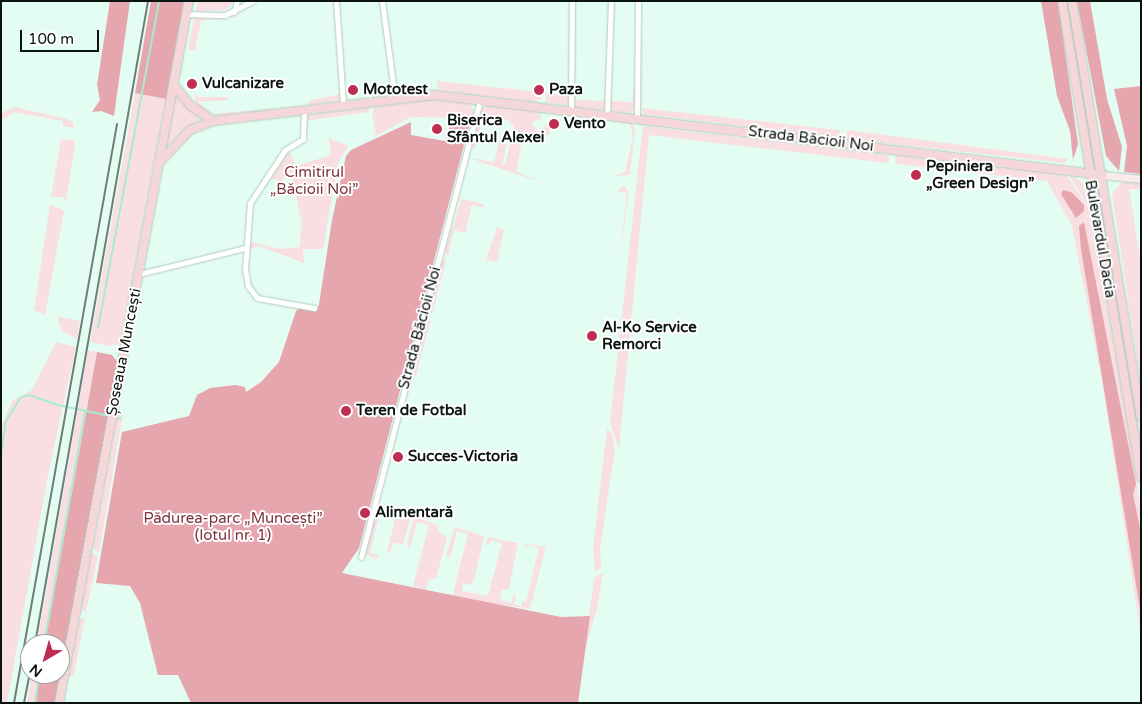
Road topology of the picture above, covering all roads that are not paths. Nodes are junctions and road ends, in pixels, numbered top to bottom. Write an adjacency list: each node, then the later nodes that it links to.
1 (189, 1): 12 (main road, Șoseaua Muncești)
2 (237, 1): 11 (street)
3 (253, 1): 11 (street)
4 (336, 1): 16 (street)
5 (382, 1): 14 (street)
6 (572, 1): 18 (street)
7 (611, 1): 19 (street)
8 (638, 1): 20 (street)
9 (1062, 1): 23 (main road, Bulevardul Dacia)
10 (1072, 1): 24 (main road, Bulevardul Dacia)
11 (234, 12): 12 (street)
12 (187, 14): 13 (main road, Șoseaua Muncești)
13 (174, 85): 21 (main road); 22 (main road, Șoseaua Muncești)
14 (395, 98): 15 (main road, Strada Băcioii Noi); 16 (main road, Strada Băcioii Noi)
15 (480, 100): 18 (main road, Strada Băcioii Noi); 31 (street, Strada Băcioii Noi)
16 (343, 104): 17 (main road, Strada Băcioii Noi)
17 (304, 109): 21 (main road, Strada Băcioii Noi); 26 (street)
18 (571, 110): 19 (main road, Strada Băcioii Noi)
19 (607, 114): 20 (main road, Strada Băcioii Noi)
20 (638, 118): 23 (main road, Strada Băcioii Noi)
21 (213, 121): 22 (main road, Strada Băcioii Noi)
22 (158, 164): 27 (main road, Șoseaua Muncești)
23 (1089, 174): 24 (main road, Strada Băcioii Noi); 30 (main road, Bulevardul Dacia)
24 (1103, 175): 25 (main road, Strada Băcioii Noi); 29 (main road, Bulevardul Dacia)
25 (1141, 179)
26 (245, 248): 27 (street); 28 (street)
27 (139, 274): 32 (main road, Șoseaua Muncești)
28 (314, 308)
29 (1141, 416)
30 (1141, 477)
31 (360, 557)
32 (59, 703)

